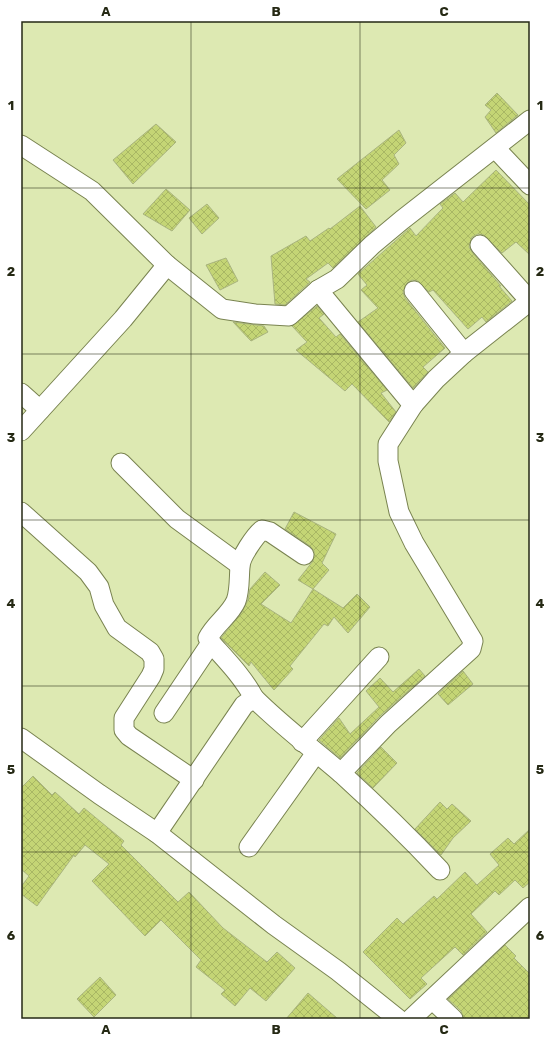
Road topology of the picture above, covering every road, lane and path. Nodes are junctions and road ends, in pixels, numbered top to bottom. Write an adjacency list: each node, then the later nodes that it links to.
1 (530, 120): 3 (street)
2 (21, 145): 6 (street)
3 (495, 148): 4 (street); 7 (street)
4 (530, 185)
5 (480, 245): 9 (street)
6 (167, 265): 7 (street); 13 (street)
7 (318, 290): 12 (street)
8 (414, 291): 10 (street)
9 (530, 301): 10 (street)
10 (464, 353): 12 (street)
11 (21, 393): 13 (street)
12 (412, 404): 25 (street)
13 (40, 410): 14 (street)
14 (21, 431)
15 (121, 463): 18 (street)
16 (21, 512): 26 (street)
17 (304, 555): 18 (street)
18 (240, 565): 19 (street)
19 (211, 644): 21 (street); 22 (street)
20 (379, 657): 24 (street)
21 (254, 698): 24 (street); 26 (street)
22 (164, 713)
23 (21, 738): 27 (street)
24 (309, 747): 25 (street); 28 (street)
25 (341, 773): 29 (street)
26 (194, 780): 27 (street)
27 (157, 833): 32 (street)
28 (249, 847)
29 (440, 870)
30 (530, 907): 31 (street)
31 (433, 1000): 33 (street); 34 (street)
32 (398, 1019)
33 (411, 1019)
34 (453, 1019)

